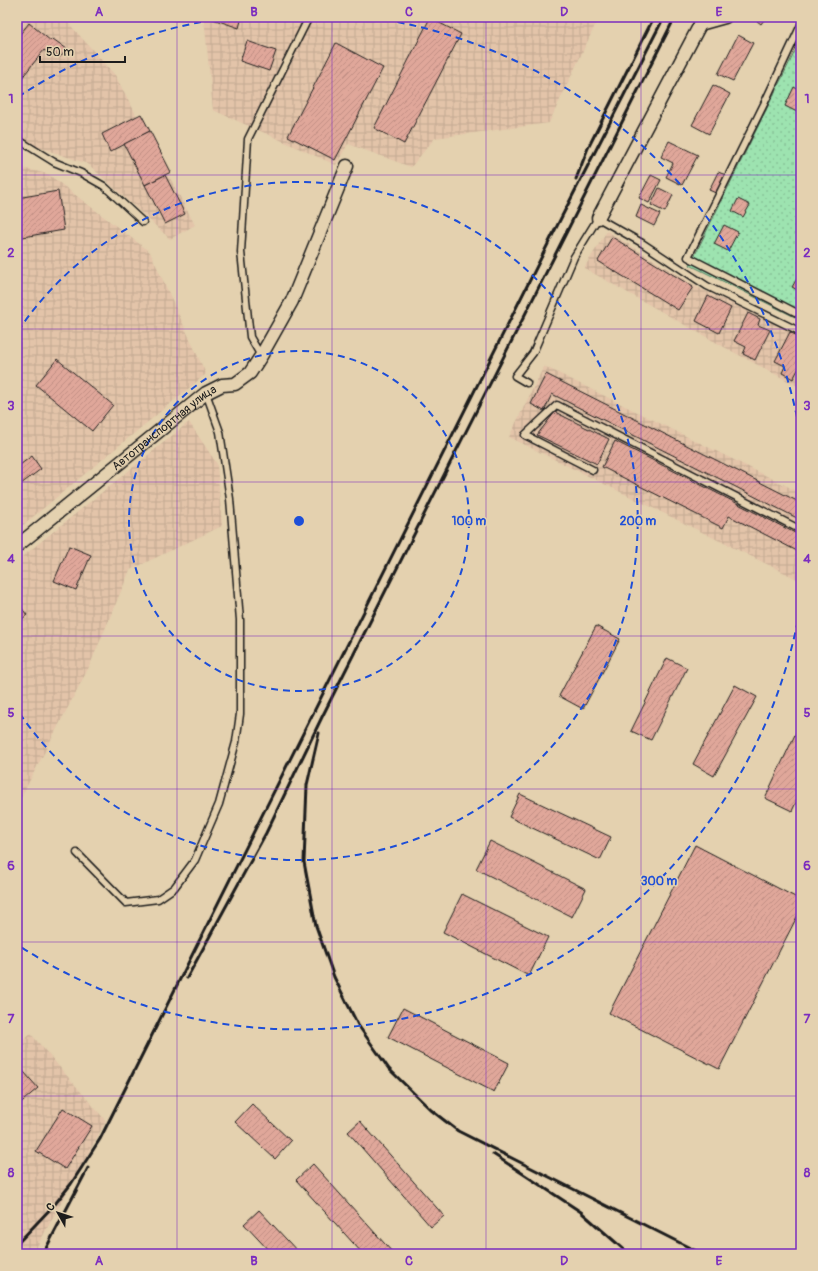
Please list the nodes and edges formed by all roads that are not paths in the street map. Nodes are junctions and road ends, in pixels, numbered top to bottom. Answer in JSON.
{"nodes":[{"id":1,"x":309,"y":17,"type":"edge"},
{"id":2,"x":725,"y":17,"type":"edge"},
{"id":3,"x":702,"y":20,"type":"edge"},
{"id":4,"x":801,"y":25,"type":"edge"},
{"id":5,"x":17,"y":139,"type":"edge"},
{"id":6,"x":347,"y":166,"type":"dead end"},
{"id":7,"x":598,"y":218,"type":"junction"},
{"id":8,"x":143,"y":222,"type":"dead end"},
{"id":9,"x":801,"y":315,"type":"edge"},
{"id":10,"x":801,"y":332,"type":"edge"},
{"id":11,"x":261,"y":356,"type":"junction"},
{"id":12,"x":527,"y":382,"type":"dead end"},
{"id":13,"x":206,"y":393,"type":"junction"},
{"id":14,"x":593,"y":470,"type":"dead end"},
{"id":15,"x":801,"y":530,"type":"edge"},
{"id":16,"x":17,"y":546,"type":"edge"},
{"id":17,"x":76,"y":853,"type":"dead end"}],
"edges":[{"from":1,"to":11,"type":"lane"},
{"from":2,"to":3,"type":"street"},
{"from":3,"to":7,"type":"street"},
{"from":4,"to":9,"type":"lane"},
{"from":5,"to":8,"type":"lane"},
{"from":6,"to":11,"type":"street","name":"Автотранспортная улица"},
{"from":7,"to":10,"type":"lane"},
{"from":7,"to":12,"type":"lane"},
{"from":11,"to":13,"type":"street","name":"Автотранспортная улица"},
{"from":13,"to":16,"type":"street","name":"Автотранспортная улица"},
{"from":13,"to":17,"type":"lane"},
{"from":14,"to":15,"type":"lane"}]}
